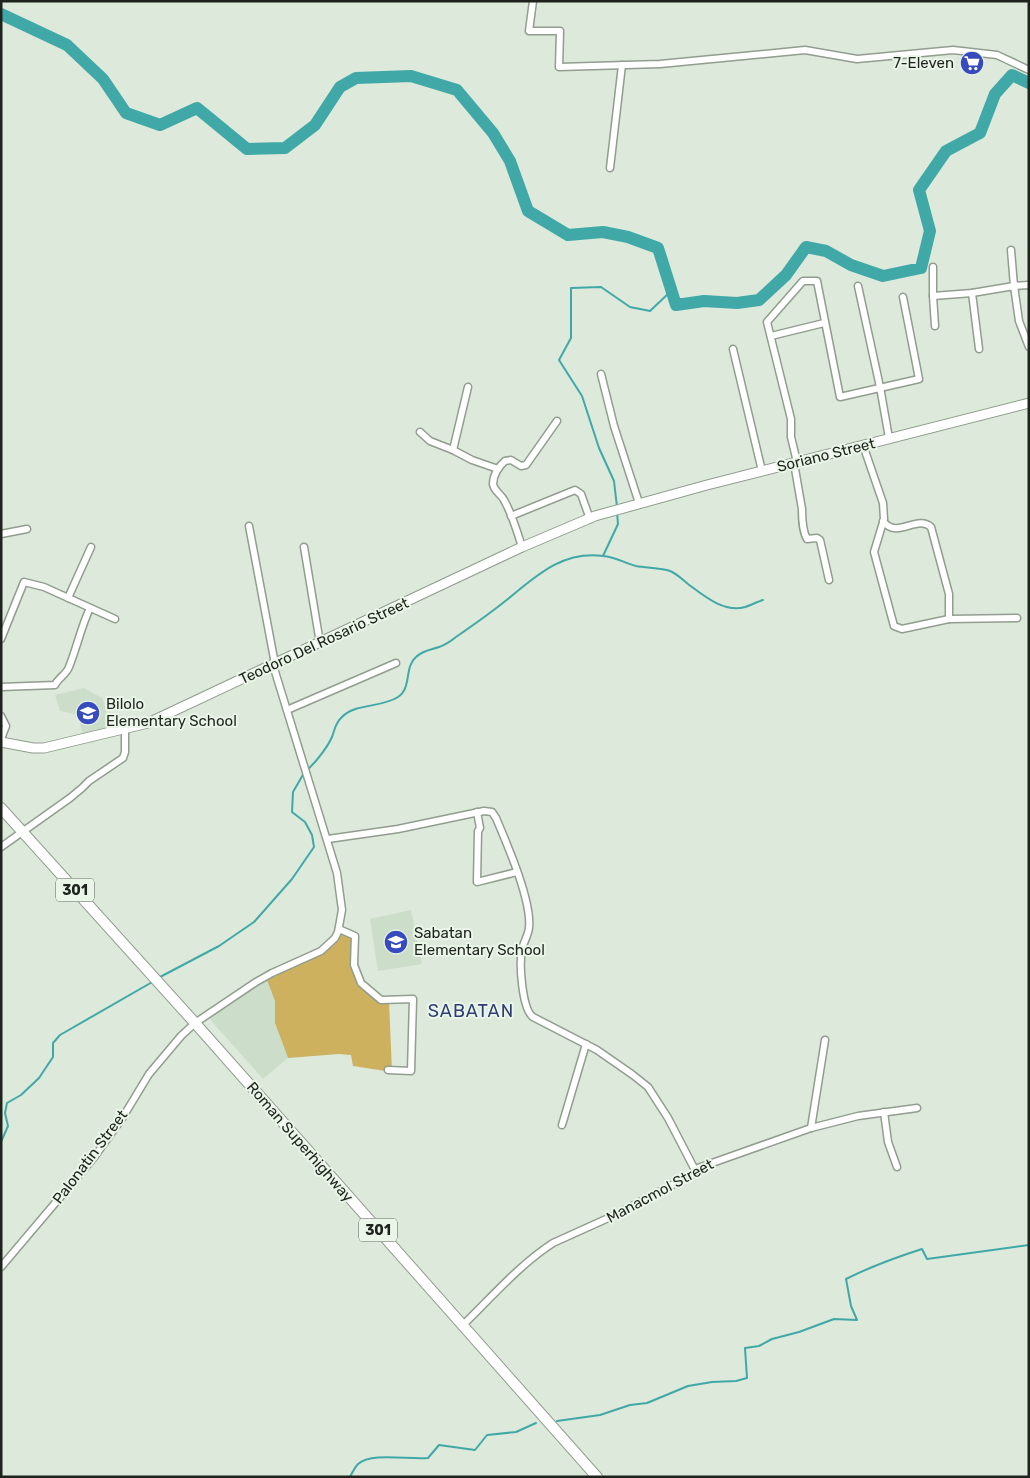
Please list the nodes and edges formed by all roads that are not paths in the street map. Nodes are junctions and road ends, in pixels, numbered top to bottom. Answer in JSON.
{"nodes":[{"id":1,"x":533,"y":1,"type":"edge"},
{"id":2,"x":622,"y":65,"type":"junction"},
{"id":3,"x":1029,"y":70,"type":"edge"},
{"id":4,"x":610,"y":168,"type":"dead end"},
{"id":5,"x":1011,"y":250,"type":"dead end"},
{"id":6,"x":933,"y":267,"type":"dead end"},
{"id":7,"x":1029,"y":285,"type":"edge"},
{"id":8,"x":858,"y":286,"type":"dead end"},
{"id":9,"x":1014,"y":286,"type":"junction"},
{"id":10,"x":972,"y":292,"type":"junction"},
{"id":11,"x":932,"y":296,"type":"junction"},
{"id":12,"x":903,"y":297,"type":"dead end"},
{"id":13,"x":824,"y":323,"type":"junction"},
{"id":14,"x":935,"y":326,"type":"dead end"},
{"id":15,"x":771,"y":336,"type":"junction"},
{"id":16,"x":1029,"y":347,"type":"edge"},
{"id":17,"x":733,"y":349,"type":"dead end"},
{"id":18,"x":979,"y":349,"type":"dead end"},
{"id":19,"x":601,"y":374,"type":"dead end"},
{"id":20,"x":468,"y":387,"type":"dead end"},
{"id":21,"x":880,"y":387,"type":"junction"},
{"id":22,"x":1029,"y":403,"type":"edge"},
{"id":23,"x":558,"y":421,"type":"dead end"},
{"id":24,"x":420,"y":432,"type":"dead end"},
{"id":25,"x":889,"y":438,"type":"junction"},
{"id":26,"x":863,"y":445,"type":"junction"},
{"id":27,"x":453,"y":450,"type":"junction"},
{"id":28,"x":796,"y":462,"type":"junction"},
{"id":29,"x":498,"y":469,"type":"junction"},
{"id":30,"x":762,"y":471,"type":"junction"},
{"id":31,"x":639,"y":503,"type":"junction"},
{"id":32,"x":611,"y":511,"type":"joint"},
{"id":33,"x":512,"y":516,"type":"junction"},
{"id":34,"x":590,"y":519,"type":"junction"},
{"id":35,"x":883,"y":521,"type":"junction"},
{"id":36,"x":249,"y":526,"type":"dead end"},
{"id":37,"x":27,"y":529,"type":"dead end"},
{"id":38,"x":1,"y":534,"type":"edge"},
{"id":39,"x":91,"y":547,"type":"dead end"},
{"id":40,"x":304,"y":547,"type":"dead end"},
{"id":41,"x":522,"y":547,"type":"junction"},
{"id":42,"x":829,"y":580,"type":"dead end"},
{"id":43,"x":68,"y":598,"type":"junction"},
{"id":44,"x":90,"y":608,"type":"junction"},
{"id":45,"x":1017,"y":618,"type":"dead end"},
{"id":46,"x":115,"y":619,"type":"dead end"},
{"id":47,"x":949,"y":619,"type":"junction"},
{"id":48,"x":2,"y":636,"type":"edge"},
{"id":49,"x":320,"y":643,"type":"junction"},
{"id":50,"x":396,"y":663,"type":"dead end"},
{"id":51,"x":274,"y":665,"type":"junction"},
{"id":52,"x":1,"y":687,"type":"edge"},
{"id":53,"x":287,"y":710,"type":"junction"},
{"id":54,"x":1,"y":716,"type":"edge"},
{"id":55,"x":125,"y":730,"type":"junction"},
{"id":56,"x":1,"y":740,"type":"edge"},
{"id":57,"x":1,"y":808,"type":"edge"},
{"id":58,"x":477,"y":812,"type":"junction"},
{"id":59,"x":24,"y":832,"type":"junction"},
{"id":60,"x":328,"y":839,"type":"junction"},
{"id":61,"x":1,"y":847,"type":"edge"},
{"id":62,"x":517,"y":872,"type":"junction"},
{"id":63,"x":339,"y":929,"type":"junction"},
{"id":64,"x":194,"y":1023,"type":"junction"},
{"id":65,"x":825,"y":1040,"type":"dead end"},
{"id":66,"x":586,"y":1044,"type":"junction"},
{"id":67,"x":388,"y":1070,"type":"dead end"},
{"id":68,"x":917,"y":1108,"type":"dead end"},
{"id":69,"x":884,"y":1112,"type":"junction"},
{"id":70,"x":562,"y":1125,"type":"dead end"},
{"id":71,"x":811,"y":1128,"type":"junction"},
{"id":72,"x":897,"y":1167,"type":"dead end"},
{"id":73,"x":695,"y":1170,"type":"junction"},
{"id":74,"x":1,"y":1267,"type":"edge"},
{"id":75,"x":462,"y":1326,"type":"junction"},
{"id":76,"x":597,"y":1477,"type":"edge"}],
"edges":[{"from":1,"to":2,"type":"street"},
{"from":2,"to":3,"type":"street"},
{"from":2,"to":4,"type":"street"},
{"from":5,"to":9,"type":"street"},
{"from":6,"to":11,"type":"street"},
{"from":7,"to":9,"type":"street"},
{"from":8,"to":21,"type":"street"},
{"from":9,"to":10,"type":"street"},
{"from":9,"to":16,"type":"street"},
{"from":10,"to":11,"type":"street"},
{"from":10,"to":18,"type":"street"},
{"from":11,"to":14,"type":"street"},
{"from":12,"to":21,"type":"street"},
{"from":13,"to":15,"type":"street"},
{"from":13,"to":15,"type":"street"},
{"from":13,"to":21,"type":"street"},
{"from":15,"to":28,"type":"street"},
{"from":17,"to":30,"type":"street"},
{"from":19,"to":31,"type":"street"},
{"from":20,"to":27,"type":"street"},
{"from":21,"to":25,"type":"street"},
{"from":22,"to":25,"type":"main road","name":"Soriano Street"},
{"from":23,"to":29,"type":"street"},
{"from":24,"to":27,"type":"street"},
{"from":25,"to":26,"type":"main road","name":"Soriano Street"},
{"from":26,"to":28,"type":"main road","name":"Soriano Street"},
{"from":26,"to":35,"type":"street"},
{"from":27,"to":29,"type":"street"},
{"from":28,"to":30,"type":"main road","name":"Soriano Street"},
{"from":28,"to":42,"type":"street"},
{"from":29,"to":33,"type":"street"},
{"from":30,"to":31,"type":"main road","name":"Soriano Street"},
{"from":31,"to":32,"type":"main road","name":"Soriano Street"},
{"from":32,"to":34,"type":"main road","name":"Teodoro Del Rosario Street"},
{"from":33,"to":34,"type":"street"},
{"from":33,"to":41,"type":"street"},
{"from":34,"to":41,"type":"main road","name":"Teodoro Del Rosario Street"},
{"from":35,"to":47,"type":"street"},
{"from":35,"to":47,"type":"street"},
{"from":36,"to":51,"type":"street"},
{"from":37,"to":38,"type":"street"},
{"from":39,"to":43,"type":"street"},
{"from":40,"to":49,"type":"street"},
{"from":41,"to":49,"type":"main road","name":"Teodoro Del Rosario Street"},
{"from":43,"to":44,"type":"street"},
{"from":43,"to":48,"type":"street"},
{"from":44,"to":46,"type":"street"},
{"from":44,"to":52,"type":"street"},
{"from":45,"to":47,"type":"street"},
{"from":49,"to":51,"type":"main road","name":"Teodoro Del Rosario Street"},
{"from":50,"to":53,"type":"street"},
{"from":51,"to":53,"type":"street"},
{"from":51,"to":55,"type":"main road","name":"Teodoro Del Rosario Street"},
{"from":53,"to":60,"type":"street"},
{"from":54,"to":56,"type":"street"},
{"from":55,"to":56,"type":"main road","name":"Teodoro Del Rosario Street"},
{"from":55,"to":59,"type":"street"},
{"from":57,"to":59,"type":"main road","name":"Roman Superhighway","number":"301"},
{"from":58,"to":60,"type":"street"},
{"from":58,"to":62,"type":"street"},
{"from":58,"to":62,"type":"street"},
{"from":59,"to":61,"type":"street"},
{"from":59,"to":64,"type":"main road","name":"Roman Superhighway","number":"301"},
{"from":60,"to":63,"type":"street"},
{"from":62,"to":66,"type":"street"},
{"from":63,"to":64,"type":"street","name":"Palonatin Street"},
{"from":63,"to":67,"type":"street"},
{"from":64,"to":74,"type":"street","name":"Palonatin Street"},
{"from":64,"to":75,"type":"main road","name":"Roman Superhighway","number":"301"},
{"from":65,"to":71,"type":"street"},
{"from":66,"to":70,"type":"street"},
{"from":66,"to":73,"type":"street"},
{"from":68,"to":69,"type":"street","name":"Manacmol Street"},
{"from":69,"to":71,"type":"street","name":"Manacmol Street"},
{"from":69,"to":72,"type":"street"},
{"from":71,"to":73,"type":"street","name":"Manacmol Street"},
{"from":73,"to":75,"type":"street","name":"Manacmol Street"},
{"from":75,"to":76,"type":"main road","name":"Roman Superhighway","number":"301"}]}
